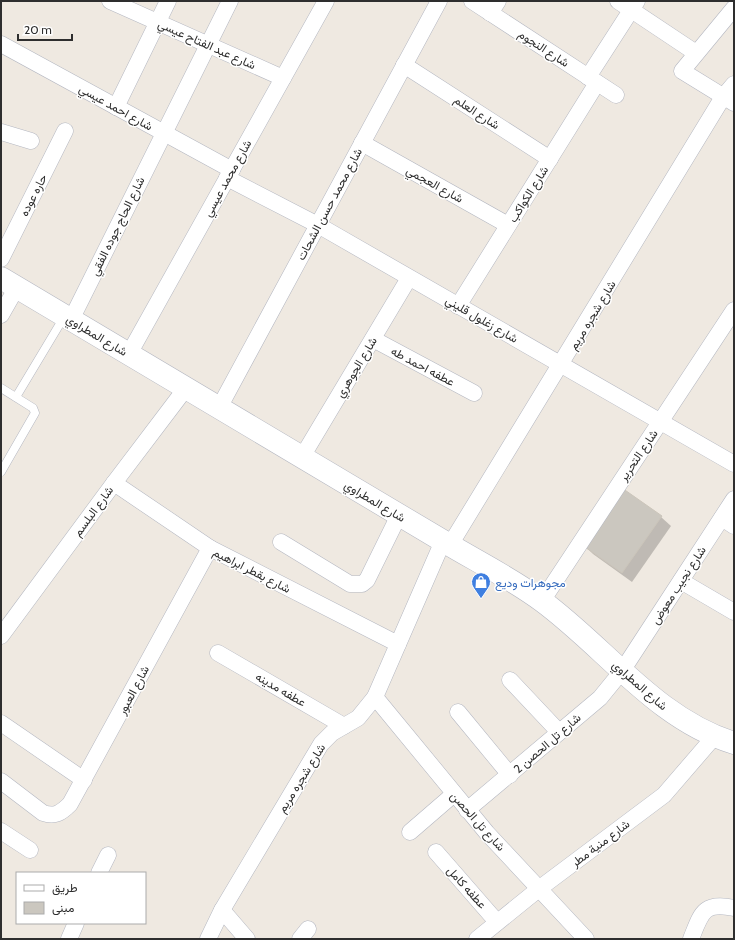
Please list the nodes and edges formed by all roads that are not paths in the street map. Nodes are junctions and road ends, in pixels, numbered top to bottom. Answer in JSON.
{"nodes":[{"id":1,"x":110,"y":1,"type":"edge"},
{"id":2,"x":168,"y":1,"type":"edge"},
{"id":3,"x":230,"y":1,"type":"edge"},
{"id":4,"x":326,"y":1,"type":"edge"},
{"id":5,"x":439,"y":1,"type":"edge"},
{"id":6,"x":472,"y":1,"type":"edge"},
{"id":7,"x":618,"y":1,"type":"edge"},
{"id":8,"x":634,"y":5,"type":"edge"},
{"id":9,"x":494,"y":7,"type":"edge"},
{"id":10,"x":734,"y":8,"type":"edge"},
{"id":11,"x":157,"y":22,"type":"junction"},
{"id":12,"x":1,"y":44,"type":"edge"},
{"id":13,"x":208,"y":45,"type":"junction"},
{"id":14,"x":696,"y":53,"type":"junction"},
{"id":15,"x":404,"y":65,"type":"junction"},
{"id":16,"x":283,"y":78,"type":"junction"},
{"id":17,"x":593,"y":80,"type":"junction"},
{"id":18,"x":734,"y":84,"type":"edge"},
{"id":19,"x":616,"y":95,"type":"dead end"},
{"id":20,"x":729,"y":100,"type":"edge"},
{"id":21,"x":116,"y":107,"type":"junction"},
{"id":22,"x":65,"y":131,"type":"dead end"},
{"id":23,"x":1,"y":132,"type":"edge"},
{"id":24,"x":164,"y":133,"type":"junction"},
{"id":25,"x":31,"y":141,"type":"dead end"},
{"id":26,"x":362,"y":143,"type":"junction"},
{"id":27,"x":550,"y":159,"type":"junction"},
{"id":28,"x":230,"y":174,"type":"junction"},
{"id":29,"x":318,"y":225,"type":"junction"},
{"id":30,"x":508,"y":225,"type":"junction"},
{"id":31,"x":1,"y":259,"type":"edge"},
{"id":32,"x":409,"y":278,"type":"junction"},
{"id":33,"x":9,"y":283,"type":"edge"},
{"id":34,"x":458,"y":306,"type":"junction"},
{"id":35,"x":734,"y":310,"type":"edge"},
{"id":36,"x":1,"y":315,"type":"edge"},
{"id":37,"x":68,"y":318,"type":"junction"},
{"id":38,"x":373,"y":339,"type":"junction"},
{"id":39,"x":129,"y":354,"type":"junction"},
{"id":40,"x":561,"y":365,"type":"junction"},
{"id":41,"x":1,"y":388,"type":"edge"},
{"id":42,"x":186,"y":388,"type":"junction"},
{"id":43,"x":474,"y":393,"type":"dead end"},
{"id":44,"x":16,"y":397,"type":"junction"},
{"id":45,"x":219,"y":408,"type":"junction"},
{"id":46,"x":660,"y":422,"type":"junction"},
{"id":47,"x":302,"y":457,"type":"junction"},
{"id":48,"x":734,"y":464,"type":"edge"},
{"id":49,"x":1,"y":472,"type":"edge"},
{"id":50,"x":114,"y":483,"type":"junction"},
{"id":51,"x":734,"y":500,"type":"edge"},
{"id":52,"x":399,"y":515,"type":"junction"},
{"id":53,"x":728,"y":522,"type":"edge"},
{"id":54,"x":281,"y":542,"type":"dead end"},
{"id":55,"x":446,"y":544,"type":"junction"},
{"id":56,"x":210,"y":548,"type":"junction"},
{"id":57,"x":681,"y":581,"type":"junction"},
{"id":58,"x":542,"y":601,"type":"junction"},
{"id":59,"x":734,"y":612,"type":"edge"},
{"id":60,"x":1,"y":636,"type":"edge"},
{"id":61,"x":398,"y":644,"type":"junction"},
{"id":62,"x":218,"y":653,"type":"dead end"},
{"id":63,"x":622,"y":671,"type":"junction"},
{"id":64,"x":510,"y":680,"type":"dead end"},
{"id":65,"x":375,"y":698,"type":"junction"},
{"id":66,"x":458,"y":712,"type":"dead end"},
{"id":67,"x":1,"y":723,"type":"edge"},
{"id":68,"x":344,"y":726,"type":"junction"},
{"id":69,"x":559,"y":732,"type":"junction"},
{"id":70,"x":724,"y":740,"type":"edge"},
{"id":71,"x":510,"y":775,"type":"junction"},
{"id":72,"x":84,"y":780,"type":"junction"},
{"id":73,"x":1,"y":782,"type":"edge"},
{"id":74,"x":454,"y":794,"type":"junction"},
{"id":75,"x":467,"y":810,"type":"junction"},
{"id":76,"x":1,"y":831,"type":"edge"},
{"id":77,"x":410,"y":832,"type":"dead end"},
{"id":78,"x":30,"y":850,"type":"dead end"},
{"id":79,"x":436,"y":852,"type":"dead end"},
{"id":80,"x":108,"y":855,"type":"dead end"},
{"id":81,"x":100,"y":872,"type":"edge"},
{"id":82,"x":540,"y":888,"type":"junction"},
{"id":83,"x":734,"y":908,"type":"edge"},
{"id":84,"x":222,"y":910,"type":"junction"},
{"id":85,"x":497,"y":922,"type":"junction"},
{"id":86,"x":76,"y":924,"type":"edge"},
{"id":87,"x":69,"y":939,"type":"edge"},
{"id":88,"x":208,"y":939,"type":"edge"},
{"id":89,"x":247,"y":939,"type":"edge"},
{"id":90,"x":477,"y":939,"type":"edge"},
{"id":91,"x":586,"y":939,"type":"edge"},
{"id":92,"x":691,"y":939,"type":"edge"}],
"edges":[{"from":1,"to":11,"type":"street","name":"شارع عبد الفتاح عيسي"},
{"from":2,"to":11,"type":"street"},
{"from":3,"to":13,"type":"street","name":"شارع الحاج جوده الفقي"},
{"from":4,"to":16,"type":"street","name":"شارع محمد عيسي"},
{"from":5,"to":15,"type":"street","name":"شارع محمد حسن الشحات"},
{"from":6,"to":9,"type":"street","name":"شارع النجوم"},
{"from":7,"to":8,"type":"street"},
{"from":8,"to":14,"type":"street"},
{"from":8,"to":17,"type":"street","name":"شارع الكواكب"},
{"from":9,"to":17,"type":"street","name":"شارع النجوم"},
{"from":10,"to":14,"type":"street"},
{"from":11,"to":13,"type":"street","name":"شارع عبد الفتاح عيسي"},
{"from":11,"to":21,"type":"street"},
{"from":12,"to":21,"type":"street","name":"شارع احمد عيسي"},
{"from":13,"to":16,"type":"street","name":"شارع عبد الفتاح عيسي"},
{"from":13,"to":24,"type":"street","name":"شارع الحاج جوده الفقي"},
{"from":14,"to":20,"type":"street"},
{"from":15,"to":26,"type":"street","name":"شارع محمد حسن الشحات"},
{"from":15,"to":27,"type":"street","name":"شارع العلم"},
{"from":16,"to":28,"type":"street","name":"شارع محمد عيسي"},
{"from":17,"to":19,"type":"street","name":"شارع النجوم"},
{"from":17,"to":27,"type":"street","name":"شارع الكواكب"},
{"from":18,"to":20,"type":"street","name":"شارع شجره مريم"},
{"from":20,"to":40,"type":"street","name":"شارع شجره مريم"},
{"from":21,"to":24,"type":"street","name":"شارع احمد عيسي"},
{"from":22,"to":31,"type":"street","name":"حاره عوده"},
{"from":23,"to":25,"type":"street"},
{"from":24,"to":28,"type":"street","name":"شارع احمد عيسي"},
{"from":24,"to":37,"type":"street","name":"شارع الحاج جوده الفقي"},
{"from":26,"to":29,"type":"street","name":"شارع محمد حسن الشحات"},
{"from":26,"to":30,"type":"street","name":"شارع العجمي"},
{"from":27,"to":30,"type":"street","name":"شارع الكواكب"},
{"from":28,"to":29,"type":"street","name":"شارع زغلول قليني"},
{"from":28,"to":39,"type":"street","name":"شارع محمد عيسي"},
{"from":29,"to":32,"type":"street","name":"شارع زغلول قليني"},
{"from":29,"to":45,"type":"street","name":"شارع محمد حسن الشحات"},
{"from":30,"to":34,"type":"street","name":"شارع الكواكب"},
{"from":32,"to":34,"type":"street","name":"شارع زغلول قليني"},
{"from":32,"to":38,"type":"street","name":"شارع الجوهري"},
{"from":33,"to":36,"type":"street"},
{"from":33,"to":37,"type":"street","name":"شارع المطراوي"},
{"from":34,"to":40,"type":"street","name":"شارع زغلول قليني"},
{"from":35,"to":46,"type":"street","name":"شارع التحرير"},
{"from":37,"to":39,"type":"street","name":"شارع المطراوي"},
{"from":37,"to":44,"type":"lane"},
{"from":38,"to":43,"type":"street","name":"عطفه احمد طه"},
{"from":38,"to":47,"type":"street","name":"شارع الجوهري"},
{"from":39,"to":42,"type":"street","name":"شارع المطراوي"},
{"from":40,"to":46,"type":"street","name":"شارع زغلول قليني"},
{"from":40,"to":55,"type":"street","name":"شارع شجره مريم"},
{"from":41,"to":44,"type":"lane"},
{"from":42,"to":45,"type":"street","name":"شارع المطراوي"},
{"from":42,"to":50,"type":"street","name":"شارع البلسم"},
{"from":44,"to":49,"type":"lane"},
{"from":45,"to":47,"type":"street","name":"شارع المطراوي"},
{"from":46,"to":48,"type":"street","name":"شارع زغلول قليني"},
{"from":46,"to":58,"type":"street","name":"شارع التحرير"},
{"from":47,"to":52,"type":"street","name":"شارع المطراوي"},
{"from":50,"to":56,"type":"street","name":"شارع بقطر ابراهيم"},
{"from":50,"to":60,"type":"street","name":"شارع البلسم"},
{"from":51,"to":53,"type":"street","name":"شارع نجيب معوض"},
{"from":52,"to":54,"type":"street"},
{"from":52,"to":55,"type":"street","name":"شارع المطراوي"},
{"from":53,"to":57,"type":"street","name":"شارع نجيب معوض"},
{"from":55,"to":58,"type":"street","name":"شارع المطراوي"},
{"from":55,"to":61,"type":"street","name":"شارع شجره مريم"},
{"from":56,"to":61,"type":"street","name":"شارع بقطر ابراهيم"},
{"from":56,"to":72,"type":"street","name":"شارع العبور"},
{"from":57,"to":59,"type":"street"},
{"from":57,"to":63,"type":"street","name":"شارع نجيب معوض"},
{"from":58,"to":63,"type":"street","name":"شارع المطراوي"},
{"from":61,"to":65,"type":"street","name":"شارع شجره مريم"},
{"from":62,"to":68,"type":"street","name":"عطفه مدينه"},
{"from":63,"to":69,"type":"street","name":"شارع تل الحصن 2"},
{"from":63,"to":70,"type":"street","name":"شارع المطراوي"},
{"from":64,"to":69,"type":"street"},
{"from":65,"to":68,"type":"street","name":"شارع شجره مريم"},
{"from":65,"to":74,"type":"street","name":"شارع تل الحصن"},
{"from":66,"to":71,"type":"street"},
{"from":67,"to":72,"type":"street"},
{"from":68,"to":84,"type":"street","name":"شارع شجره مريم"},
{"from":69,"to":71,"type":"street","name":"شارع تل الحصن 2"},
{"from":70,"to":82,"type":"street","name":"شارع منية مطر"},
{"from":71,"to":75,"type":"street","name":"شارع تل الحصن 2"},
{"from":72,"to":73,"type":"street","name":"شارع العبور"},
{"from":74,"to":75,"type":"street","name":"شارع تل الحصن"},
{"from":74,"to":77,"type":"street"},
{"from":75,"to":82,"type":"street","name":"شارع تل الحصن"},
{"from":76,"to":78,"type":"street"},
{"from":79,"to":85,"type":"street","name":"عطفه كامل"},
{"from":80,"to":81,"type":"street"},
{"from":82,"to":85,"type":"street","name":"شارع منية مطر"},
{"from":82,"to":91,"type":"street","name":"شارع تل الحصن"},
{"from":83,"to":92,"type":"street"},
{"from":84,"to":88,"type":"street","name":"شارع شجره مريم"},
{"from":84,"to":89,"type":"street"},
{"from":85,"to":90,"type":"street","name":"شارع منية مطر"},
{"from":86,"to":87,"type":"street"}]}
